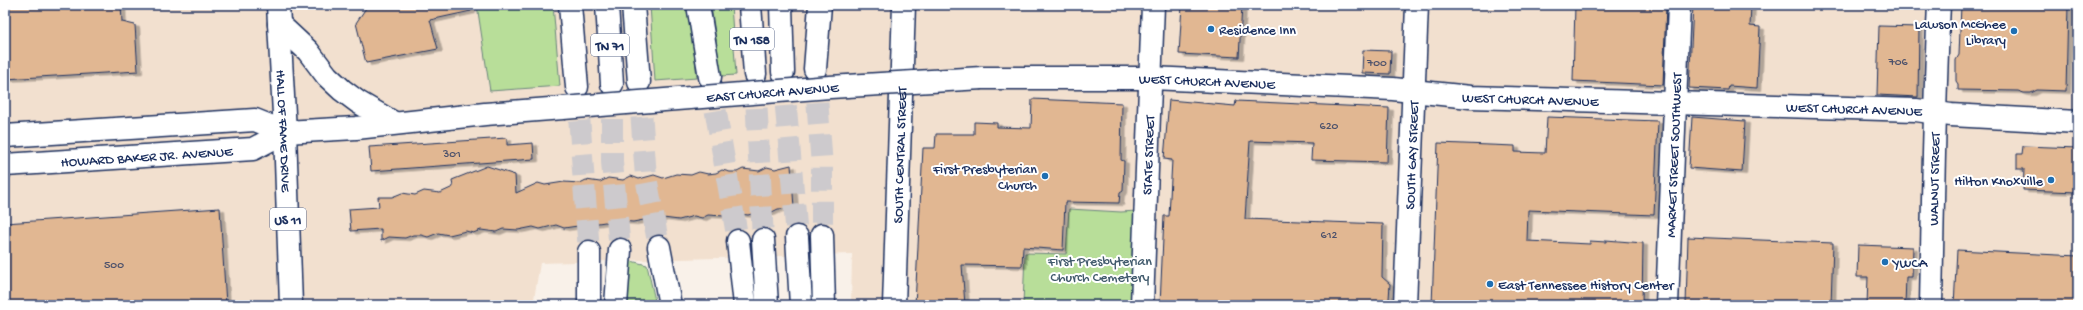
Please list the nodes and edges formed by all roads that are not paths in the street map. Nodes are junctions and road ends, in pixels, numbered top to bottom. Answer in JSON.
{"nodes":[{"id":1,"x":570,"y":5,"type":"edge"},
{"id":2,"x":607,"y":5,"type":"edge"},
{"id":3,"x":633,"y":5,"type":"edge"},
{"id":4,"x":698,"y":5,"type":"edge"},
{"id":5,"x":750,"y":5,"type":"edge"},
{"id":6,"x":781,"y":5,"type":"edge"},
{"id":7,"x":820,"y":5,"type":"edge"},
{"id":8,"x":904,"y":5,"type":"edge"},
{"id":9,"x":1153,"y":5,"type":"edge"},
{"id":10,"x":1417,"y":5,"type":"edge"},
{"id":11,"x":1678,"y":5,"type":"edge"},
{"id":12,"x":1939,"y":5,"type":"edge"},
{"id":13,"x":279,"y":14,"type":"edge"},
{"id":14,"x":816,"y":69,"type":"tunnel mouth"},
{"id":15,"x":783,"y":72,"type":"tunnel mouth"},
{"id":16,"x":755,"y":74,"type":"tunnel mouth"},
{"id":17,"x":710,"y":77,"type":"tunnel mouth"},
{"id":18,"x":982,"y":78,"type":"joint"},
{"id":19,"x":1151,"y":78,"type":"junction"},
{"id":20,"x":639,"y":82,"type":"tunnel mouth"},
{"id":21,"x":612,"y":84,"type":"tunnel mouth"},
{"id":22,"x":577,"y":87,"type":"tunnel mouth"},
{"id":23,"x":1412,"y":92,"type":"junction"},
{"id":24,"x":1675,"y":102,"type":"junction"},
{"id":25,"x":563,"y":108,"type":"joint"},
{"id":26,"x":1934,"y":113,"type":"junction"},
{"id":27,"x":2078,"y":122,"type":"edge"},
{"id":28,"x":394,"y":123,"type":"junction"},
{"id":29,"x":285,"y":132,"type":"junction"},
{"id":30,"x":5,"y":136,"type":"edge"},
{"id":31,"x":5,"y":164,"type":"edge"},
{"id":32,"x":822,"y":235,"type":"tunnel mouth"},
{"id":33,"x":797,"y":237,"type":"tunnel mouth"},
{"id":34,"x":763,"y":240,"type":"tunnel mouth"},
{"id":35,"x":738,"y":241,"type":"tunnel mouth"},
{"id":36,"x":659,"y":247,"type":"tunnel mouth"},
{"id":37,"x":620,"y":250,"type":"tunnel mouth"},
{"id":38,"x":589,"y":252,"type":"tunnel mouth"},
{"id":39,"x":291,"y":305,"type":"edge"},
{"id":40,"x":590,"y":305,"type":"edge"},
{"id":41,"x":616,"y":305,"type":"edge"},
{"id":42,"x":670,"y":305,"type":"edge"},
{"id":43,"x":745,"y":305,"type":"edge"},
{"id":44,"x":767,"y":305,"type":"edge"},
{"id":45,"x":802,"y":305,"type":"edge"},
{"id":46,"x":824,"y":305,"type":"edge"},
{"id":47,"x":894,"y":305,"type":"edge"},
{"id":48,"x":1142,"y":305,"type":"edge"},
{"id":49,"x":1405,"y":305,"type":"edge"},
{"id":50,"x":1667,"y":305,"type":"edge"},
{"id":51,"x":1931,"y":305,"type":"edge"}],
"edges":[{"from":1,"to":22,"type":"main road"},
{"from":2,"to":21,"type":"main road","number":"TN 71"},
{"from":3,"to":20,"type":"main road","number":"TN 71"},
{"from":4,"to":17,"type":"main road"},
{"from":5,"to":16,"type":"main road","number":"TN 158"},
{"from":6,"to":15,"type":"main road","number":"TN 158"},
{"from":7,"to":14,"type":"main road"},
{"from":8,"to":47,"type":"main road","name":"SOUTH CENTRAL STREET"},
{"from":9,"to":19,"type":"main road","name":"STATE STREET"},
{"from":10,"to":23,"type":"main road","name":"SOUTH GAY STREET"},
{"from":11,"to":24,"type":"main road","name":"MARKET STREET SOUTHWEST"},
{"from":12,"to":26,"type":"main road","name":"WALNUT STREET"},
{"from":13,"to":28,"type":"main road"},
{"from":13,"to":29,"type":"main road","name":"HALL OF FAME DRIVE","number":"US 11"},
{"from":18,"to":19,"type":"main road","name":"WEST CHURCH AVENUE"},
{"from":18,"to":25,"type":"main road","name":"EAST CHURCH AVENUE","bridge":true},
{"from":19,"to":23,"type":"main road","name":"WEST CHURCH AVENUE"},
{"from":19,"to":48,"type":"main road","name":"STATE STREET"},
{"from":23,"to":24,"type":"main road","name":"WEST CHURCH AVENUE"},
{"from":23,"to":49,"type":"main road","name":"SOUTH GAY STREET"},
{"from":24,"to":26,"type":"main road","name":"WEST CHURCH AVENUE"},
{"from":24,"to":50,"type":"main road","name":"MARKET STREET SOUTHWEST"},
{"from":25,"to":28,"type":"main road","name":"HOWARD BAKER JR. AVENUE"},
{"from":26,"to":27,"type":"main road","name":"WEST CHURCH AVENUE"},
{"from":26,"to":51,"type":"main road","name":"WALNUT STREET"},
{"from":28,"to":29,"type":"main road","name":"HOWARD BAKER JR. AVENUE"},
{"from":29,"to":30,"type":"main road","name":"HOWARD BAKER JR. AVENUE"},
{"from":29,"to":31,"type":"main road","name":"HOWARD BAKER JR. AVENUE"},
{"from":29,"to":39,"type":"main road","name":"HALL OF FAME DRIVE","number":"US 11"},
{"from":32,"to":46,"type":"main road"},
{"from":33,"to":45,"type":"main road"},
{"from":34,"to":44,"type":"main road"},
{"from":35,"to":43,"type":"main road"},
{"from":36,"to":42,"type":"main road"},
{"from":37,"to":41,"type":"main road"},
{"from":38,"to":40,"type":"main road"}]}
